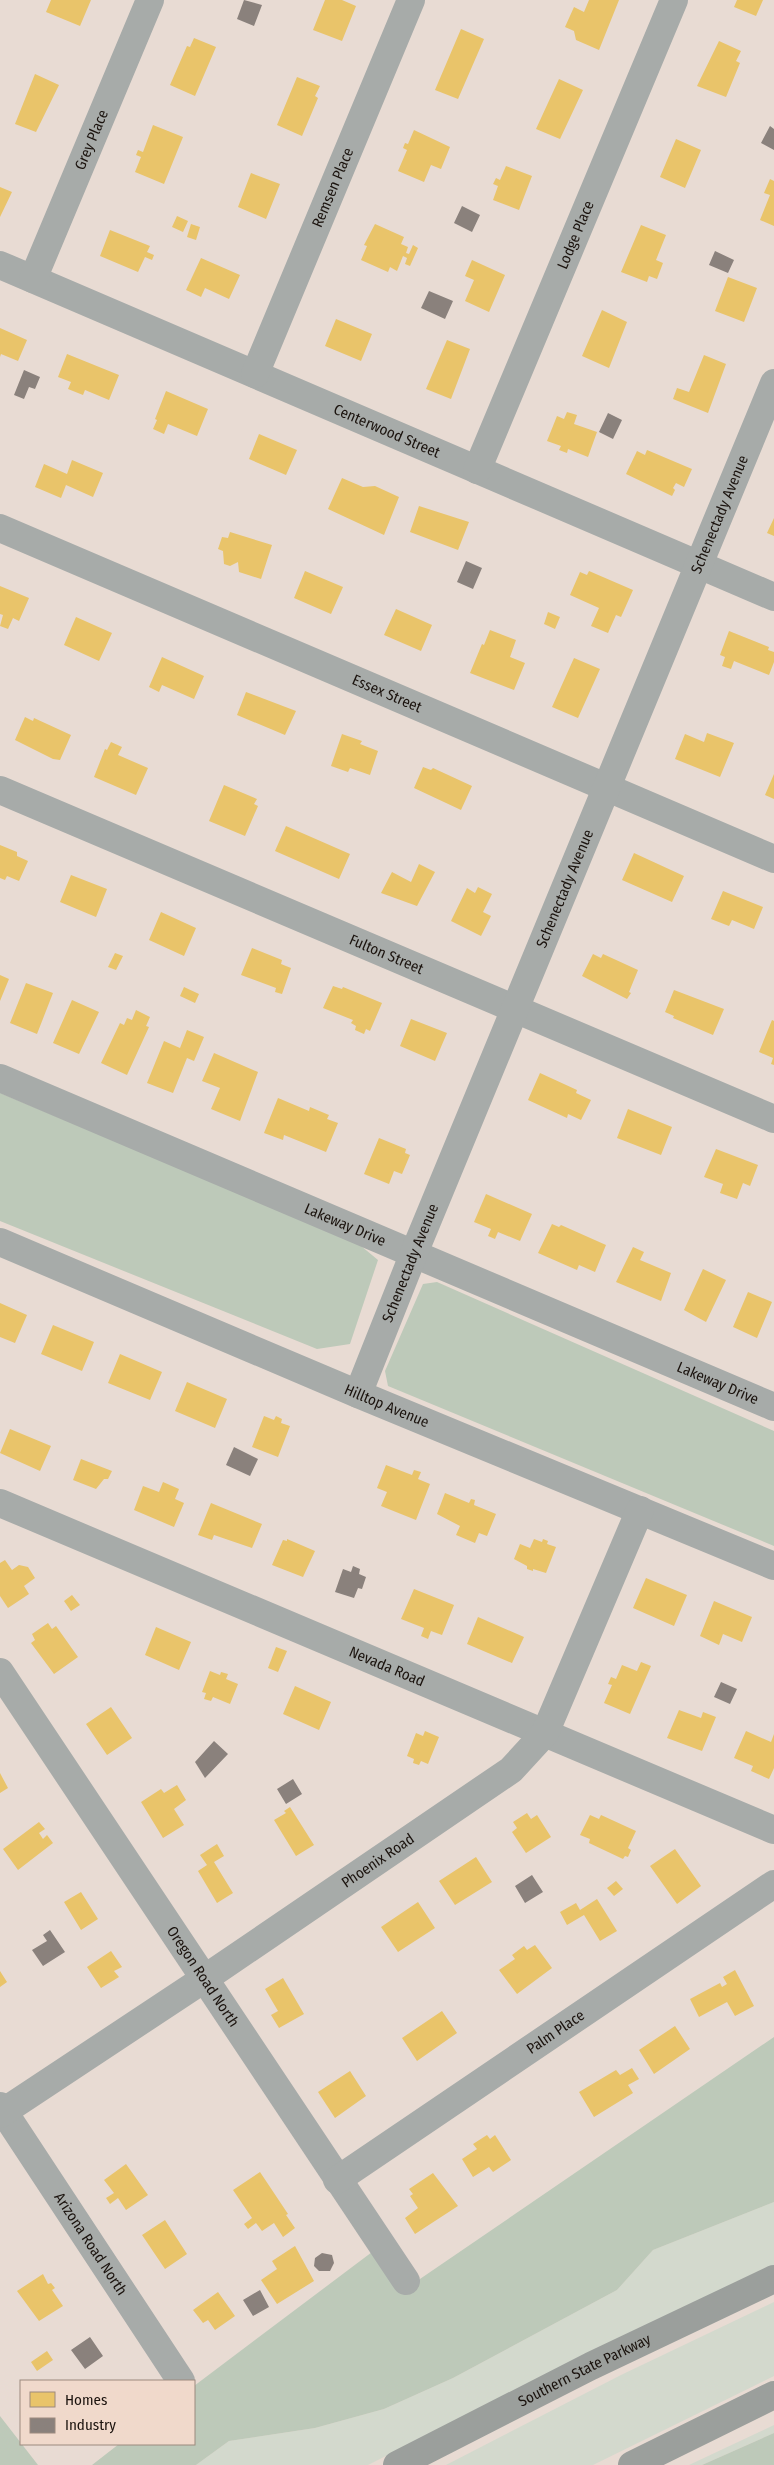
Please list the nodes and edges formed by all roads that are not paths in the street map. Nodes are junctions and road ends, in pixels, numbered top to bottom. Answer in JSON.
{"nodes":[{"id":1,"x":150,"y":0,"type":"edge"},
{"id":2,"x":411,"y":0,"type":"edge"},
{"id":3,"x":674,"y":0,"type":"edge"},
{"id":4,"x":0,"y":266,"type":"edge"},
{"id":5,"x":33,"y":279,"type":"junction"},
{"id":6,"x":255,"y":374,"type":"junction"},
{"id":7,"x":774,"y":383,"type":"edge"},
{"id":8,"x":477,"y":470,"type":"junction"},
{"id":9,"x":0,"y":528,"type":"edge"},
{"id":10,"x":697,"y":565,"type":"junction"},
{"id":11,"x":774,"y":597,"type":"edge"},
{"id":12,"x":608,"y":788,"type":"junction"},
{"id":13,"x":0,"y":790,"type":"edge"},
{"id":14,"x":774,"y":858,"type":"edge"},
{"id":15,"x":516,"y":1009,"type":"junction"},
{"id":16,"x":0,"y":1078,"type":"edge"},
{"id":17,"x":774,"y":1119,"type":"edge"},
{"id":18,"x":0,"y":1242,"type":"edge"},
{"id":19,"x":414,"y":1253,"type":"junction"},
{"id":20,"x":358,"y":1394,"type":"junction"},
{"id":21,"x":774,"y":1407,"type":"edge"},
{"id":22,"x":0,"y":1503,"type":"edge"},
{"id":23,"x":640,"y":1510,"type":"junction"},
{"id":24,"x":774,"y":1566,"type":"edge"},
{"id":25,"x":0,"y":1672,"type":"edge"},
{"id":26,"x":545,"y":1733,"type":"junction"},
{"id":27,"x":774,"y":1830,"type":"edge"},
{"id":28,"x":774,"y":1884,"type":"edge"},
{"id":29,"x":204,"y":1979,"type":"junction"},
{"id":30,"x":1,"y":2111,"type":"edge"},
{"id":31,"x":337,"y":2180,"type":"junction"},
{"id":32,"x":774,"y":2279,"type":"edge"},
{"id":33,"x":406,"y":2281,"type":"dead end"},
{"id":34,"x":180,"y":2380,"type":"edge"},
{"id":35,"x":774,"y":2395,"type":"edge"},
{"id":36,"x":397,"y":2465,"type":"edge"},
{"id":37,"x":632,"y":2465,"type":"edge"}],
"edges":[{"from":1,"to":5,"type":"street","name":"Grey Place"},
{"from":2,"to":6,"type":"street","name":"Remsen Place"},
{"from":3,"to":8,"type":"street","name":"Lodge Place"},
{"from":4,"to":5,"type":"street","name":"Centerwood Street"},
{"from":5,"to":6,"type":"street","name":"Centerwood Street"},
{"from":6,"to":8,"type":"street","name":"Centerwood Street"},
{"from":7,"to":10,"type":"street","name":"Schenectady Avenue"},
{"from":8,"to":10,"type":"street","name":"Centerwood Street"},
{"from":9,"to":12,"type":"street","name":"Essex Street"},
{"from":10,"to":11,"type":"street","name":"Centerwood Street"},
{"from":10,"to":12,"type":"street","name":"Schenectady Avenue"},
{"from":12,"to":14,"type":"street","name":"Essex Street"},
{"from":12,"to":15,"type":"street","name":"Schenectady Avenue"},
{"from":13,"to":15,"type":"street","name":"Fulton Street"},
{"from":15,"to":17,"type":"street","name":"Fulton Street"},
{"from":15,"to":19,"type":"street","name":"Schenectady Avenue"},
{"from":16,"to":19,"type":"street","name":"Lakeway Drive"},
{"from":18,"to":20,"type":"street","name":"Hilltop Avenue"},
{"from":19,"to":20,"type":"street","name":"Schenectady Avenue"},
{"from":19,"to":21,"type":"street","name":"Lakeway Drive"},
{"from":20,"to":23,"type":"street","name":"Hilltop Avenue"},
{"from":22,"to":26,"type":"street","name":"Nevada Road"},
{"from":23,"to":24,"type":"street","name":"Hilltop Avenue"},
{"from":23,"to":26,"type":"street","name":"Phoenix Road"},
{"from":25,"to":29,"type":"street","name":"Oregon Road North"},
{"from":26,"to":27,"type":"street","name":"Nevada Road"},
{"from":26,"to":29,"type":"street","name":"Phoenix Road"},
{"from":28,"to":31,"type":"street","name":"Palm Place"},
{"from":29,"to":30,"type":"street","name":"Phoenix Road"},
{"from":29,"to":31,"type":"street","name":"Oregon Road North"},
{"from":30,"to":34,"type":"street","name":"Arizona Road North"},
{"from":31,"to":33,"type":"street","name":"Oregon Road North"},
{"from":32,"to":36,"type":"highway","name":"Southern State Parkway"},
{"from":35,"to":37,"type":"highway"}]}
